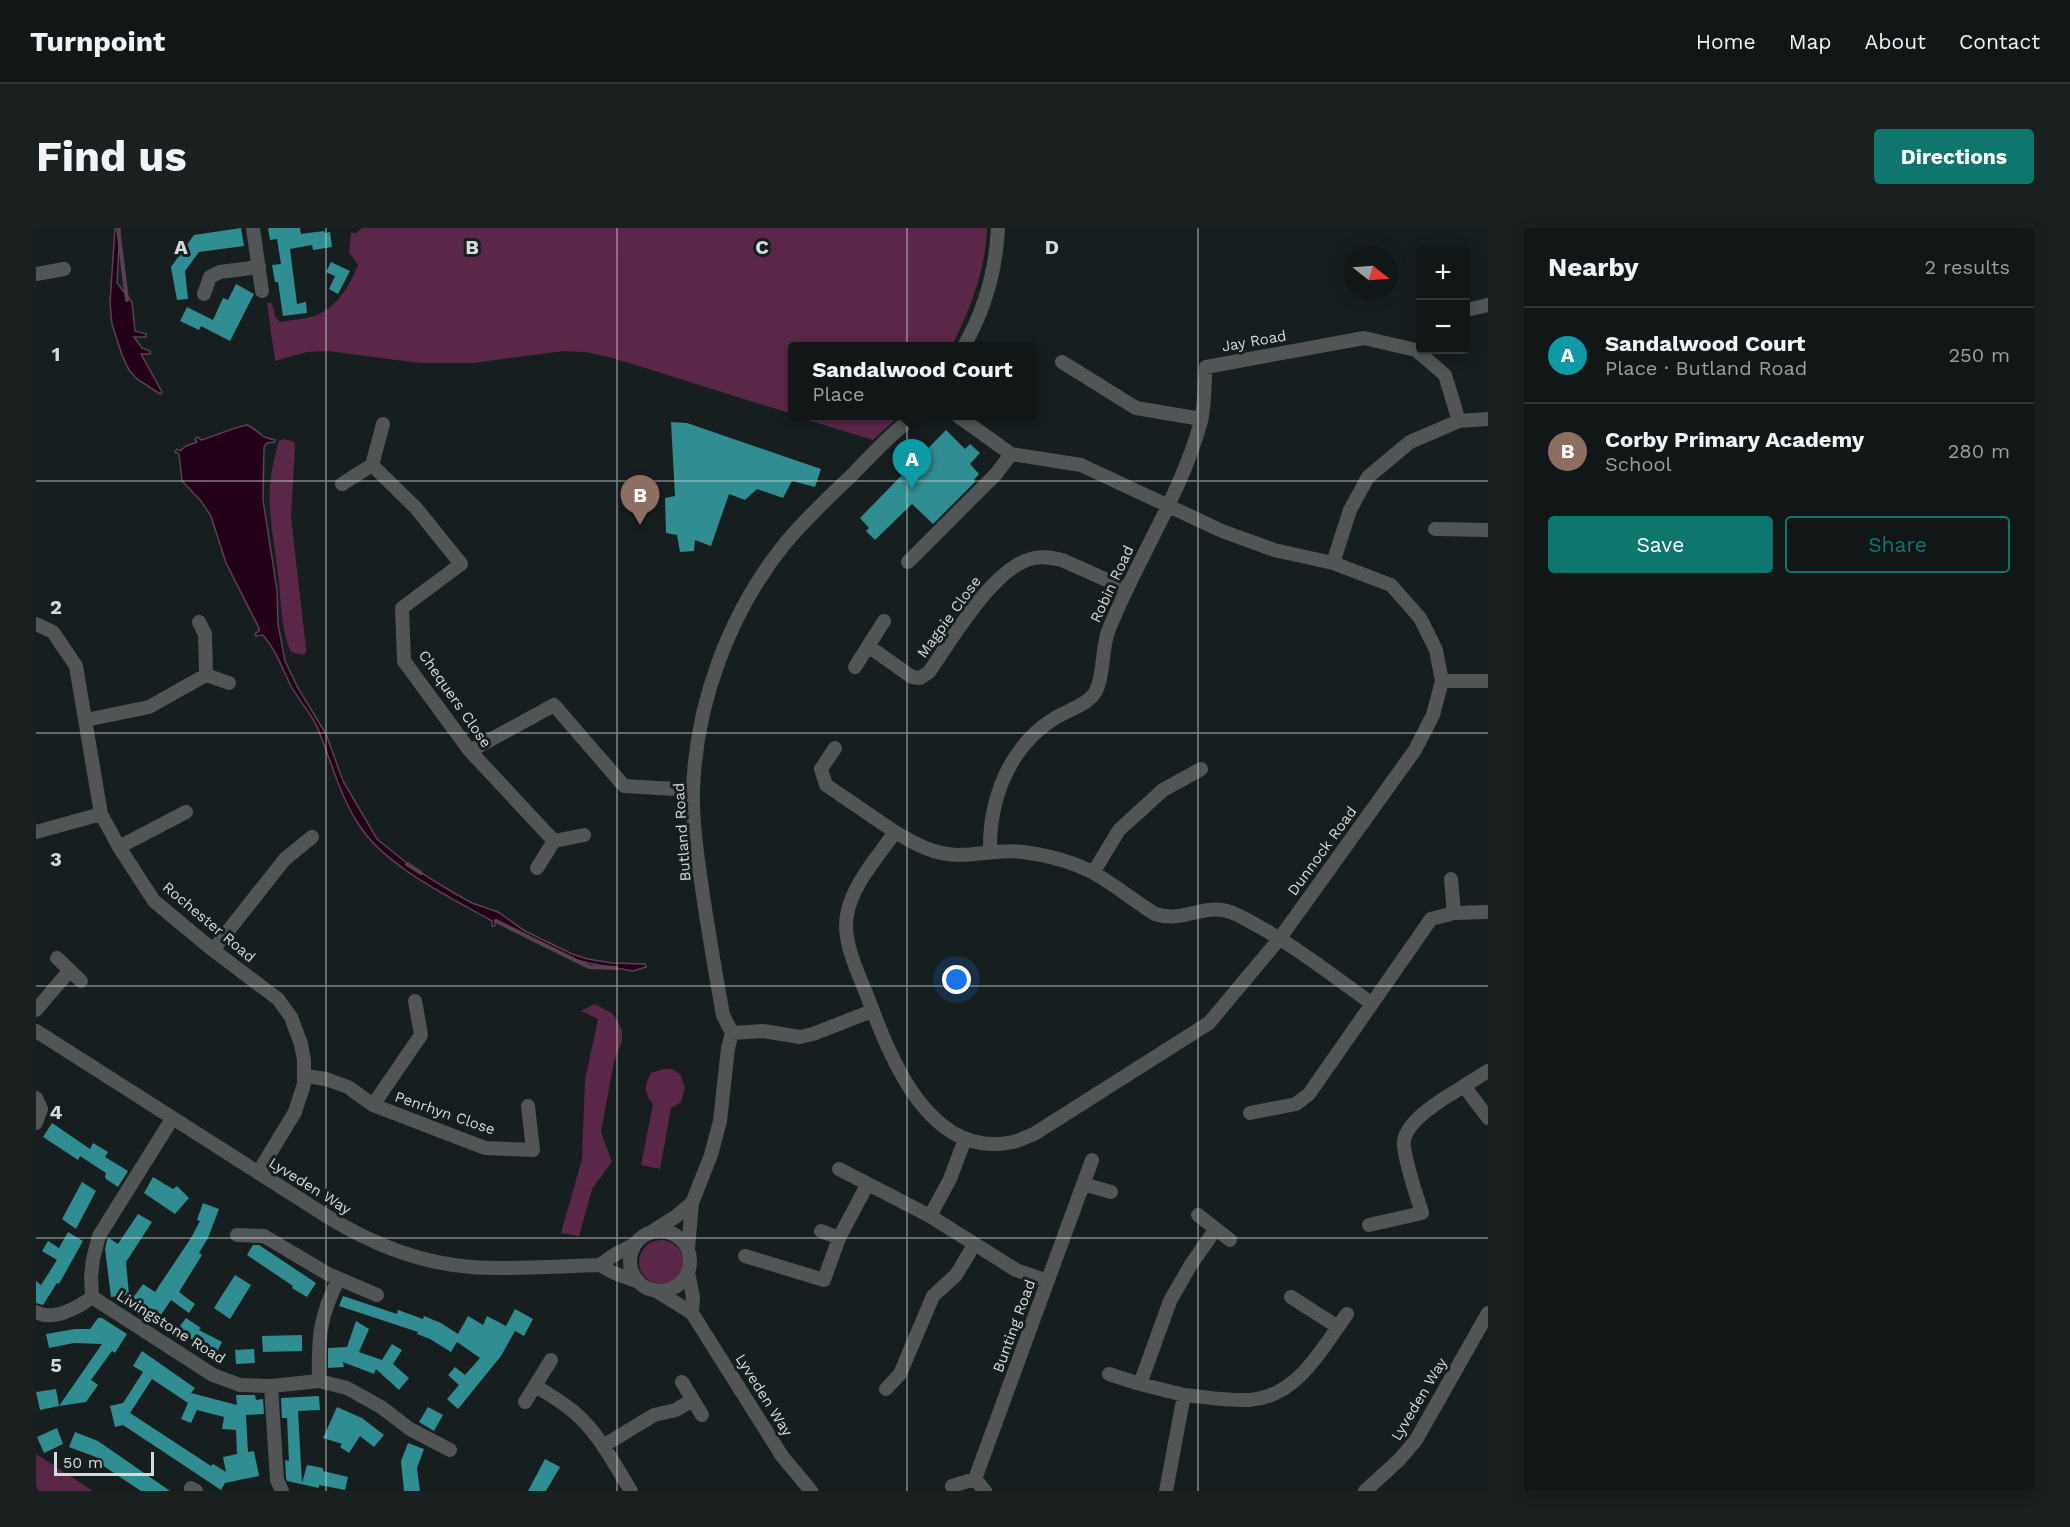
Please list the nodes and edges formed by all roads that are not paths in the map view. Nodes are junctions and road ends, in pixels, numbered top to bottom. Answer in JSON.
{"nodes":[{"id":1,"x":253,"y":228,"type":"edge"},
{"id":2,"x":998,"y":228,"type":"edge"},
{"id":3,"x":259,"y":267,"type":"junction"},
{"id":4,"x":64,"y":269,"type":"dead end"},
{"id":5,"x":36,"y":274,"type":"edge"},
{"id":6,"x":262,"y":291,"type":"dead end"},
{"id":7,"x":204,"y":294,"type":"dead end"},
{"id":8,"x":1488,"y":305,"type":"edge"},
{"id":9,"x":1470,"y":309,"type":"edge"},
{"id":10,"x":966,"y":342,"type":"edge"},
{"id":11,"x":1416,"y":347,"type":"edge"},
{"id":12,"x":1424,"y":354,"type":"edge"},
{"id":13,"x":1062,"y":362,"type":"dead end"},
{"id":14,"x":1201,"y":419,"type":"junction"},
{"id":15,"x":1488,"y":419,"type":"edge"},
{"id":16,"x":911,"y":420,"type":"edge"},
{"id":17,"x":964,"y":420,"type":"edge"},
{"id":18,"x":1459,"y":421,"type":"junction"},
{"id":19,"x":383,"y":424,"type":"dead end"},
{"id":20,"x":1011,"y":454,"type":"junction"},
{"id":21,"x":372,"y":465,"type":"junction"},
{"id":22,"x":342,"y":484,"type":"dead end"},
{"id":23,"x":1168,"y":506,"type":"junction"},
{"id":24,"x":1435,"y":529,"type":"dead end"},
{"id":25,"x":1488,"y":530,"type":"edge"},
{"id":26,"x":908,"y":562,"type":"dead end"},
{"id":27,"x":1334,"y":563,"type":"junction"},
{"id":28,"x":1127,"y":589,"type":"junction"},
{"id":29,"x":884,"y":621,"type":"dead end"},
{"id":30,"x":199,"y":622,"type":"dead end"},
{"id":31,"x":36,"y":624,"type":"edge"},
{"id":32,"x":868,"y":646,"type":"junction"},
{"id":33,"x":855,"y":667,"type":"dead end"},
{"id":34,"x":206,"y":675,"type":"junction"},
{"id":35,"x":1442,"y":681,"type":"junction"},
{"id":36,"x":1488,"y":681,"type":"edge"},
{"id":37,"x":229,"y":683,"type":"dead end"},
{"id":38,"x":86,"y":720,"type":"junction"},
{"id":39,"x":835,"y":748,"type":"dead end"},
{"id":40,"x":470,"y":751,"type":"junction"},
{"id":41,"x":1201,"y":769,"type":"dead end"},
{"id":42,"x":693,"y":790,"type":"junction"},
{"id":43,"x":186,"y":812,"type":"dead end"},
{"id":44,"x":101,"y":814,"type":"junction"},
{"id":45,"x":36,"y":832,"type":"edge"},
{"id":46,"x":895,"y":832,"type":"junction"},
{"id":47,"x":584,"y":835,"type":"dead end"},
{"id":48,"x":312,"y":837,"type":"dead end"},
{"id":49,"x":554,"y":841,"type":"junction"},
{"id":50,"x":119,"y":847,"type":"junction"},
{"id":51,"x":990,"y":851,"type":"junction"},
{"id":52,"x":537,"y":868,"type":"dead end"},
{"id":53,"x":1093,"y":873,"type":"junction"},
{"id":54,"x":1450,"y":879,"type":"dead end"},
{"id":55,"x":1488,"y":912,"type":"edge"},
{"id":56,"x":1454,"y":913,"type":"junction"},
{"id":57,"x":1280,"y":938,"type":"junction"},
{"id":58,"x":213,"y":950,"type":"junction"},
{"id":59,"x":57,"y":958,"type":"dead end"},
{"id":60,"x":70,"y":970,"type":"junction"},
{"id":61,"x":81,"y":981,"type":"dead end"},
{"id":62,"x":415,"y":1001,"type":"dead end"},
{"id":63,"x":1371,"y":1003,"type":"junction"},
{"id":64,"x":36,"y":1010,"type":"edge"},
{"id":65,"x":872,"y":1011,"type":"junction"},
{"id":66,"x":36,"y":1031,"type":"edge"},
{"id":67,"x":732,"y":1033,"type":"junction"},
{"id":68,"x":1488,"y":1071,"type":"edge"},
{"id":69,"x":305,"y":1076,"type":"junction"},
{"id":70,"x":1464,"y":1086,"type":"junction"},
{"id":71,"x":36,"y":1098,"type":"edge"},
{"id":72,"x":373,"y":1106,"type":"junction"},
{"id":73,"x":528,"y":1106,"type":"dead end"},
{"id":74,"x":1250,"y":1113,"type":"dead end"},
{"id":75,"x":1488,"y":1118,"type":"edge"},
{"id":76,"x":172,"y":1119,"type":"junction"},
{"id":77,"x":36,"y":1123,"type":"edge"},
{"id":78,"x":965,"y":1139,"type":"junction"},
{"id":79,"x":1092,"y":1160,"type":"dead end"},
{"id":80,"x":839,"y":1169,"type":"dead end"},
{"id":81,"x":258,"y":1173,"type":"junction"},
{"id":82,"x":1083,"y":1184,"type":"junction"},
{"id":83,"x":867,"y":1185,"type":"junction"},
{"id":84,"x":1111,"y":1192,"type":"dead end"},
{"id":85,"x":692,"y":1203,"type":"junction"},
{"id":86,"x":1198,"y":1215,"type":"dead end"},
{"id":87,"x":930,"y":1216,"type":"junction"},
{"id":88,"x":1369,"y":1226,"type":"dead end"},
{"id":89,"x":1215,"y":1230,"type":"junction"},
{"id":90,"x":653,"y":1231,"type":"junction"},
{"id":91,"x":821,"y":1231,"type":"dead end"},
{"id":92,"x":237,"y":1235,"type":"dead end"},
{"id":93,"x":839,"y":1238,"type":"junction"},
{"id":94,"x":1230,"y":1240,"type":"dead end"},
{"id":95,"x":635,"y":1244,"type":"junction"},
{"id":96,"x":974,"y":1245,"type":"junction"},
{"id":97,"x":688,"y":1249,"type":"junction"},
{"id":98,"x":746,"y":1256,"type":"dead end"},
{"id":99,"x":600,"y":1265,"type":"junction"},
{"id":100,"x":688,"y":1272,"type":"junction"},
{"id":101,"x":338,"y":1280,"type":"junction"},
{"id":102,"x":1048,"y":1281,"type":"junction"},
{"id":103,"x":639,"y":1282,"type":"junction"},
{"id":104,"x":655,"y":1290,"type":"junction"},
{"id":105,"x":377,"y":1295,"type":"dead end"},
{"id":106,"x":92,"y":1297,"type":"junction"},
{"id":107,"x":1291,"y":1297,"type":"dead end"},
{"id":108,"x":36,"y":1312,"type":"edge"},
{"id":109,"x":692,"y":1313,"type":"junction"},
{"id":110,"x":1488,"y":1313,"type":"edge"},
{"id":111,"x":1347,"y":1314,"type":"dead end"},
{"id":112,"x":1338,"y":1327,"type":"junction"},
{"id":113,"x":551,"y":1360,"type":"dead end"},
{"id":114,"x":1109,"y":1374,"type":"dead end"},
{"id":115,"x":319,"y":1381,"type":"junction"},
{"id":116,"x":681,"y":1382,"type":"dead end"},
{"id":117,"x":1140,"y":1384,"type":"junction"},
{"id":118,"x":271,"y":1386,"type":"junction"},
{"id":119,"x":536,"y":1386,"type":"junction"},
{"id":120,"x":886,"y":1389,"type":"dead end"},
{"id":121,"x":1184,"y":1395,"type":"junction"},
{"id":122,"x":692,"y":1400,"type":"junction"},
{"id":123,"x":525,"y":1402,"type":"dead end"},
{"id":124,"x":702,"y":1415,"type":"dead end"},
{"id":125,"x":603,"y":1446,"type":"junction"},
{"id":126,"x":450,"y":1450,"type":"dead end"},
{"id":127,"x":975,"y":1479,"type":"junction"},
{"id":128,"x":952,"y":1486,"type":"dead end"},
{"id":129,"x":280,"y":1491,"type":"edge"},
{"id":130,"x":631,"y":1491,"type":"edge"},
{"id":131,"x":811,"y":1491,"type":"edge"},
{"id":132,"x":985,"y":1491,"type":"edge"},
{"id":133,"x":1166,"y":1491,"type":"edge"},
{"id":134,"x":1365,"y":1491,"type":"edge"}],
"edges":[{"from":1,"to":3,"type":"street"},
{"from":2,"to":10,"type":"street"},
{"from":3,"to":6,"type":"street"},
{"from":3,"to":7,"type":"street"},
{"from":4,"to":5,"type":"street"},
{"from":8,"to":9,"type":"street"},
{"from":11,"to":14,"type":"street","name":"Jay Road"},
{"from":12,"to":18,"type":"street"},
{"from":13,"to":14,"type":"street"},
{"from":14,"to":23,"type":"street","name":"Jay Road"},
{"from":15,"to":18,"type":"street"},
{"from":16,"to":42,"type":"street","name":"Butland Road"},
{"from":17,"to":20,"type":"street","name":"Dunnock Road"},
{"from":18,"to":27,"type":"street"},
{"from":19,"to":21,"type":"street"},
{"from":20,"to":23,"type":"street","name":"Dunnock Road"},
{"from":20,"to":26,"type":"street"},
{"from":21,"to":22,"type":"street"},
{"from":21,"to":40,"type":"street","name":"Chequers Close"},
{"from":23,"to":27,"type":"street","name":"Dunnock Road"},
{"from":23,"to":28,"type":"street","name":"Robin Road"},
{"from":24,"to":25,"type":"street"},
{"from":27,"to":35,"type":"street","name":"Dunnock Road"},
{"from":28,"to":32,"type":"street","name":"Magpie Close"},
{"from":28,"to":51,"type":"street","name":"Robin Road"},
{"from":29,"to":32,"type":"street"},
{"from":30,"to":34,"type":"street"},
{"from":31,"to":38,"type":"street","name":"Rochester Road"},
{"from":32,"to":33,"type":"street"},
{"from":34,"to":37,"type":"street"},
{"from":34,"to":38,"type":"street"},
{"from":35,"to":36,"type":"street"},
{"from":35,"to":57,"type":"street","name":"Dunnock Road"},
{"from":38,"to":44,"type":"street","name":"Rochester Road"},
{"from":39,"to":46,"type":"street"},
{"from":40,"to":42,"type":"street"},
{"from":40,"to":49,"type":"street","name":"Chequers Close"},
{"from":41,"to":53,"type":"street"},
{"from":42,"to":67,"type":"street","name":"Butland Road"},
{"from":43,"to":50,"type":"street"},
{"from":44,"to":45,"type":"street"},
{"from":44,"to":50,"type":"street","name":"Rochester Road"},
{"from":46,"to":51,"type":"street"},
{"from":46,"to":65,"type":"street","name":"Dunnock Road"},
{"from":47,"to":49,"type":"street"},
{"from":48,"to":58,"type":"street"},
{"from":49,"to":52,"type":"street"},
{"from":50,"to":58,"type":"street","name":"Rochester Road"},
{"from":51,"to":53,"type":"street"},
{"from":53,"to":57,"type":"street"},
{"from":54,"to":56,"type":"street"},
{"from":55,"to":56,"type":"street"},
{"from":56,"to":63,"type":"street"},
{"from":57,"to":63,"type":"street"},
{"from":57,"to":78,"type":"street","name":"Dunnock Road"},
{"from":58,"to":69,"type":"street","name":"Rochester Road"},
{"from":59,"to":60,"type":"street"},
{"from":60,"to":61,"type":"street"},
{"from":60,"to":64,"type":"street"},
{"from":62,"to":72,"type":"street","name":"Penrhyn Close"},
{"from":63,"to":74,"type":"street"},
{"from":65,"to":67,"type":"street"},
{"from":65,"to":78,"type":"street","name":"Dunnock Road"},
{"from":66,"to":76,"type":"street","name":"Lyveden Way"},
{"from":67,"to":85,"type":"street"},
{"from":68,"to":70,"type":"street"},
{"from":69,"to":72,"type":"street","name":"Penrhyn Close"},
{"from":69,"to":81,"type":"street","name":"Rochester Road"},
{"from":70,"to":75,"type":"street"},
{"from":70,"to":88,"type":"street"},
{"from":71,"to":77,"type":"street"},
{"from":72,"to":73,"type":"street","name":"Penrhyn Close"},
{"from":76,"to":81,"type":"street","name":"Lyveden Way"},
{"from":76,"to":106,"type":"street","name":"Livingstone Road"},
{"from":78,"to":87,"type":"street"},
{"from":79,"to":82,"type":"street","name":"Bunting Road"},
{"from":80,"to":83,"type":"street"},
{"from":81,"to":99,"type":"street","name":"Lyveden Way"},
{"from":82,"to":84,"type":"street"},
{"from":82,"to":102,"type":"street","name":"Bunting Road"},
{"from":83,"to":87,"type":"street"},
{"from":83,"to":93,"type":"street"},
{"from":85,"to":90,"type":"street"},
{"from":85,"to":97,"type":"street"},
{"from":86,"to":89,"type":"street"},
{"from":87,"to":96,"type":"street"},
{"from":89,"to":94,"type":"street"},
{"from":89,"to":117,"type":"street"},
{"from":90,"to":95,"type":"street"},
{"from":90,"to":97,"type":"street"},
{"from":91,"to":93,"type":"street"},
{"from":92,"to":101,"type":"street"},
{"from":93,"to":98,"type":"street"},
{"from":95,"to":99,"type":"street"},
{"from":95,"to":103,"type":"street"},
{"from":96,"to":102,"type":"street"},
{"from":96,"to":120,"type":"street"},
{"from":97,"to":100,"type":"street"},
{"from":99,"to":103,"type":"street","name":"Lyveden Way"},
{"from":100,"to":104,"type":"street"},
{"from":100,"to":109,"type":"street","name":"Lyveden Way"},
{"from":101,"to":105,"type":"street"},
{"from":101,"to":115,"type":"street"},
{"from":102,"to":127,"type":"street","name":"Bunting Road"},
{"from":103,"to":104,"type":"street"},
{"from":104,"to":109,"type":"street","name":"Lyveden Way"},
{"from":106,"to":108,"type":"street"},
{"from":106,"to":118,"type":"street","name":"Livingstone Road"},
{"from":107,"to":112,"type":"street"},
{"from":109,"to":131,"type":"street","name":"Lyveden Way"},
{"from":110,"to":134,"type":"street","name":"Lyveden Way"},
{"from":111,"to":112,"type":"street"},
{"from":112,"to":121,"type":"street"},
{"from":113,"to":119,"type":"street"},
{"from":114,"to":117,"type":"street"},
{"from":115,"to":118,"type":"street","name":"Livingstone Road"},
{"from":115,"to":126,"type":"street","name":"Livingstone Road"},
{"from":116,"to":122,"type":"street"},
{"from":117,"to":121,"type":"street"},
{"from":118,"to":129,"type":"street"},
{"from":119,"to":123,"type":"street"},
{"from":119,"to":125,"type":"street"},
{"from":121,"to":133,"type":"street"},
{"from":122,"to":124,"type":"street"},
{"from":122,"to":125,"type":"street"},
{"from":125,"to":130,"type":"street"},
{"from":127,"to":128,"type":"street"},
{"from":127,"to":132,"type":"street"}]}
